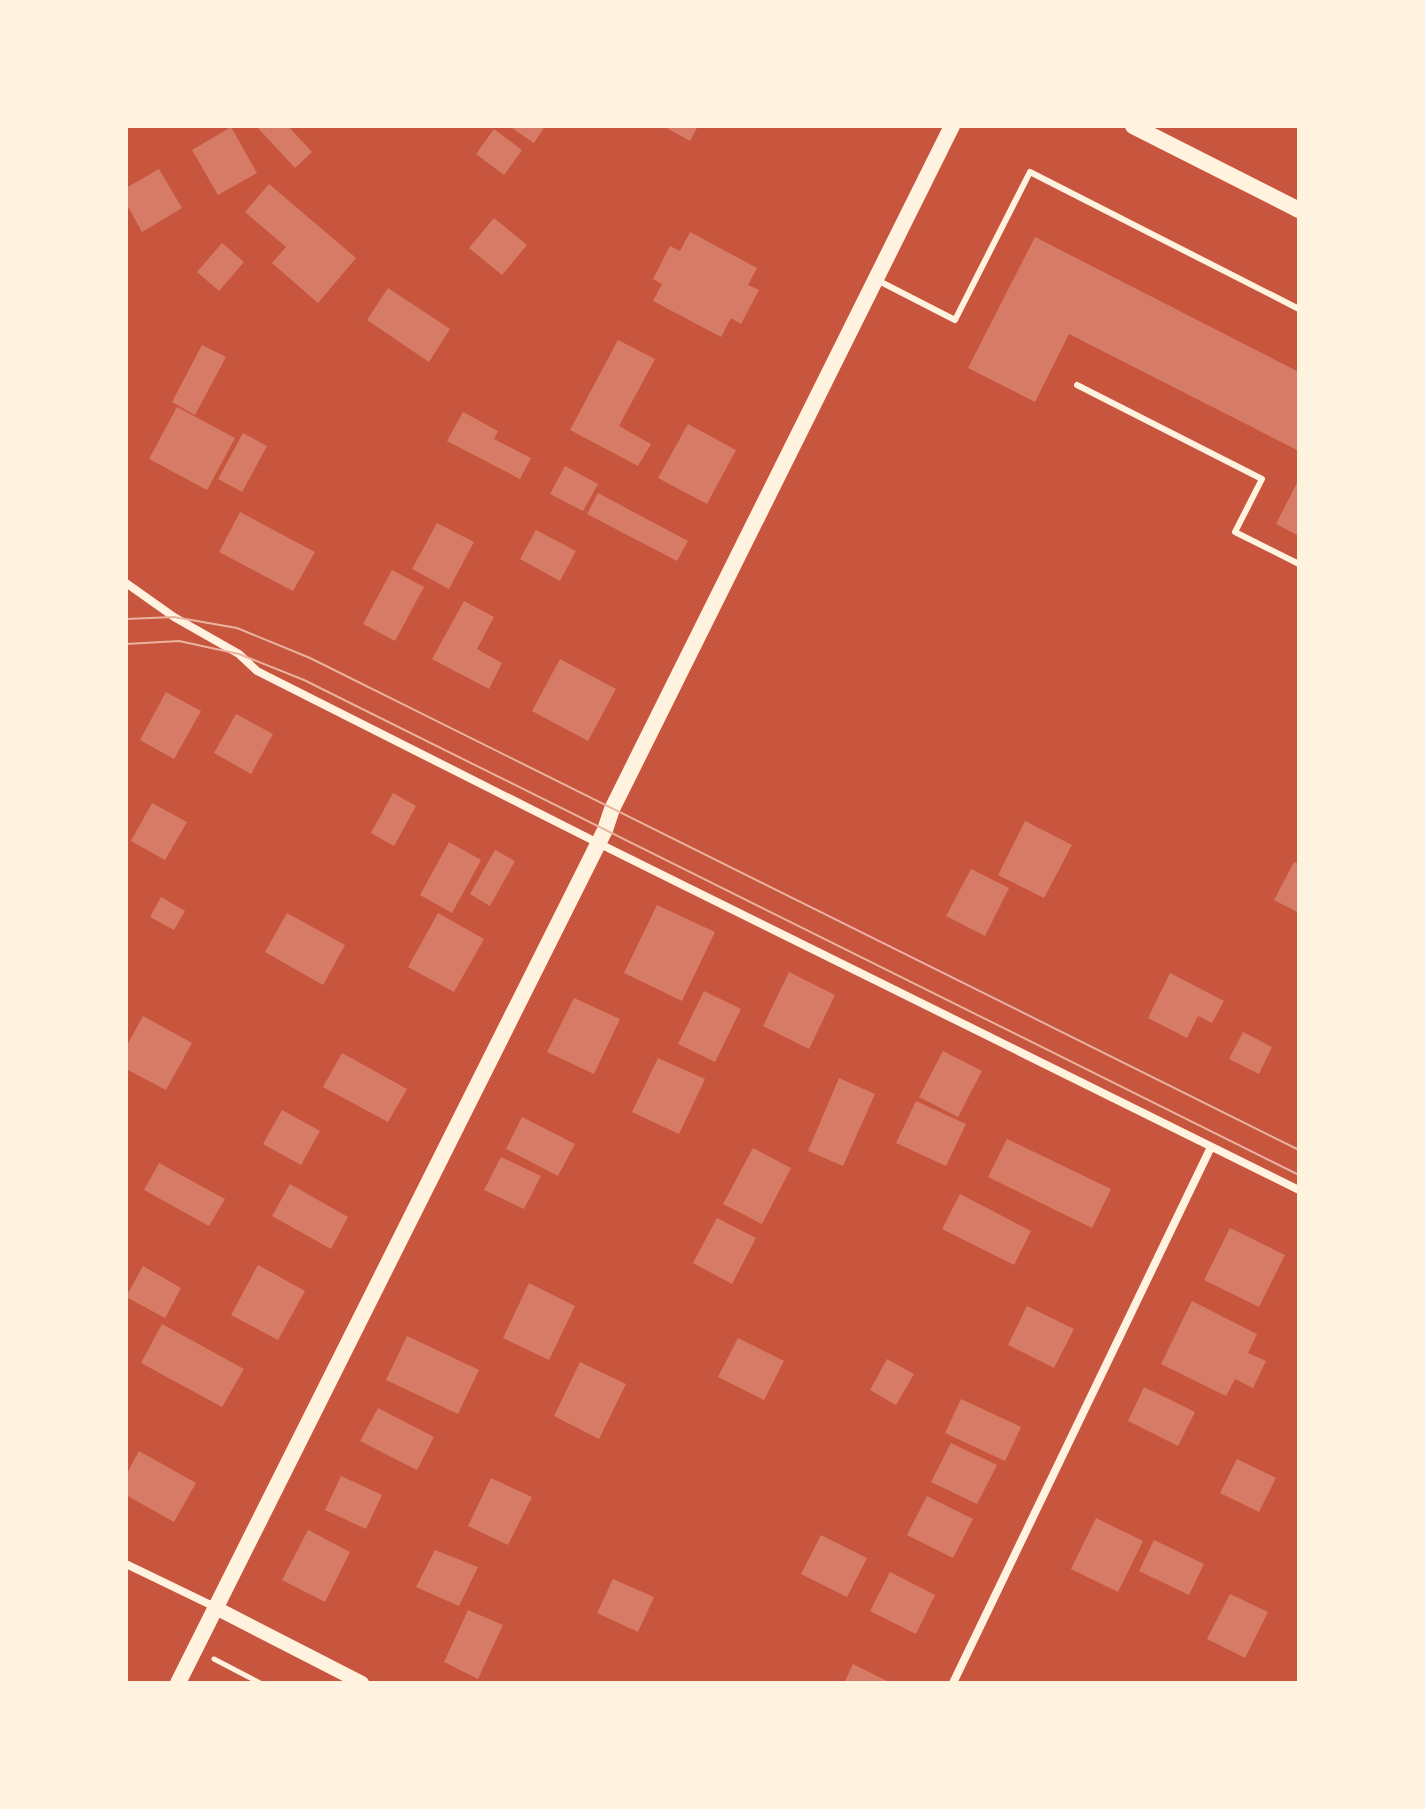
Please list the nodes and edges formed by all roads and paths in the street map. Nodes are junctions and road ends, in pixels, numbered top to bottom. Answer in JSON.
{"nodes":[{"id":1,"x":952,"y":126,"type":"edge"},
{"id":2,"x":1133,"y":126,"type":"edge"},
{"id":3,"x":1299,"y":210,"type":"edge"},
{"id":4,"x":877,"y":280,"type":"junction"},
{"id":5,"x":1299,"y":309,"type":"edge"},
{"id":6,"x":1077,"y":385,"type":"dead end"},
{"id":7,"x":1299,"y":564,"type":"edge"},
{"id":8,"x":126,"y":583,"type":"edge"},
{"id":9,"x":598,"y":843,"type":"junction"},
{"id":10,"x":1211,"y":1147,"type":"junction"},
{"id":11,"x":1299,"y":1190,"type":"edge"},
{"id":12,"x":126,"y":1564,"type":"edge"},
{"id":13,"x":216,"y":1608,"type":"junction"},
{"id":14,"x":195,"y":1649,"type":"junction"},
{"id":15,"x":178,"y":1683,"type":"edge"},
{"id":16,"x":260,"y":1683,"type":"edge"},
{"id":17,"x":362,"y":1683,"type":"edge"},
{"id":18,"x":953,"y":1683,"type":"edge"}],
"edges":[{"from":1,"to":4,"type":"main road"},
{"from":2,"to":3,"type":"main road"},
{"from":4,"to":5,"type":"lane"},
{"from":4,"to":9,"type":"main road"},
{"from":6,"to":7,"type":"lane"},
{"from":8,"to":9,"type":"street"},
{"from":9,"to":10,"type":"street"},
{"from":9,"to":13,"type":"main road"},
{"from":10,"to":11,"type":"street"},
{"from":10,"to":18,"type":"street"},
{"from":12,"to":13,"type":"street"},
{"from":13,"to":14,"type":"main road"},
{"from":13,"to":17,"type":"street"},
{"from":14,"to":15,"type":"main road"},
{"from":14,"to":16,"type":"path"}]}
